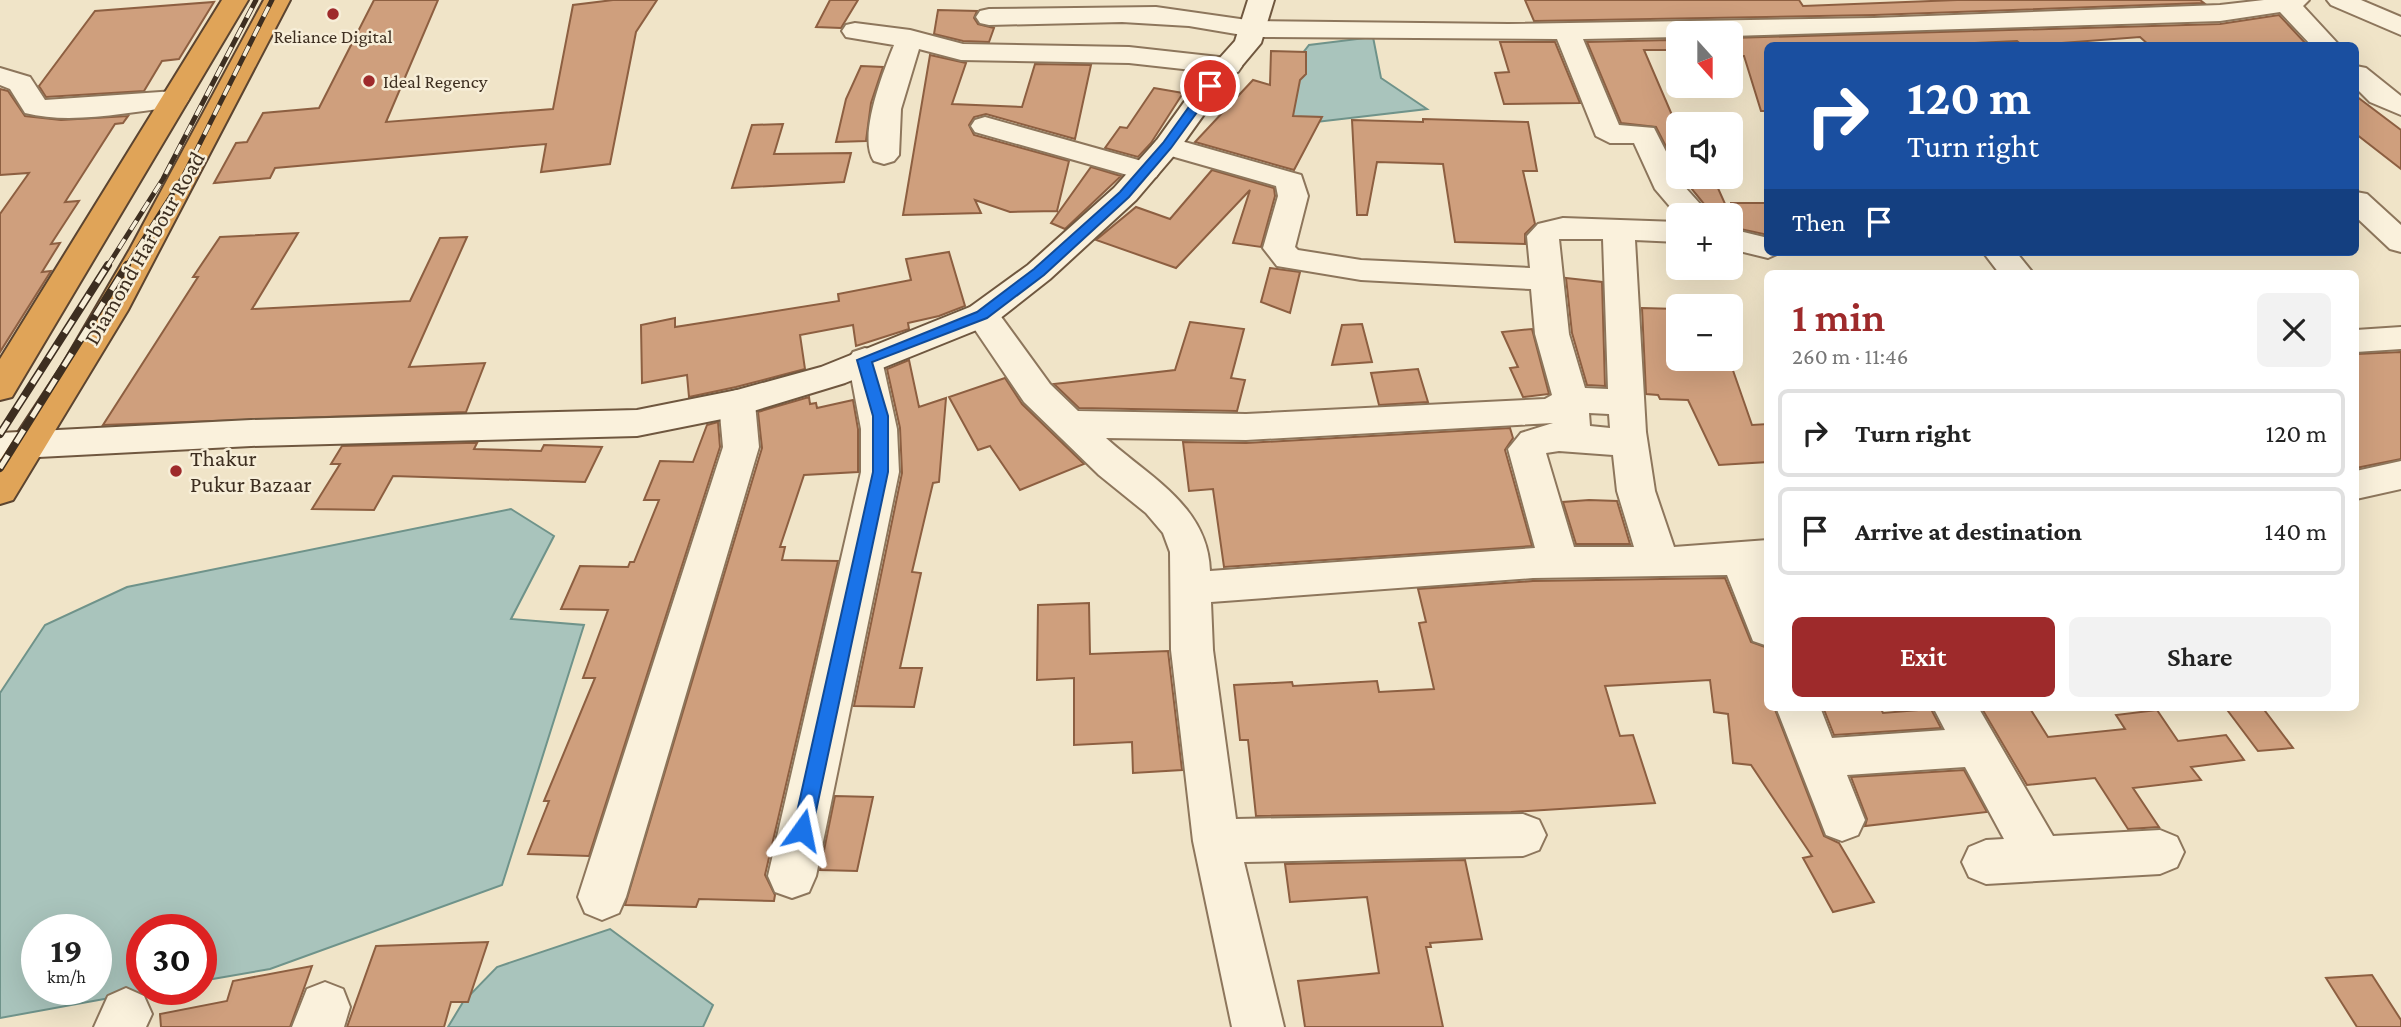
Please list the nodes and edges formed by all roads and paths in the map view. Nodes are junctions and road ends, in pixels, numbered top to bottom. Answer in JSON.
{"nodes":[{"id":1,"x":235,"y":0,"type":"edge"},
{"id":2,"x":277,"y":0,"type":"edge"},
{"id":3,"x":2340,"y":0,"type":"edge"},
{"id":4,"x":2291,"y":2,"type":"edge"},
{"id":5,"x":2236,"y":5,"type":"edge"},
{"id":6,"x":1257,"y":14,"type":"edge"},
{"id":7,"x":989,"y":17,"type":"dead end"},
{"id":8,"x":2108,"y":18,"type":"junction"},
{"id":9,"x":1920,"y":24,"type":"junction"},
{"id":10,"x":2401,"y":27,"type":"edge"},
{"id":11,"x":855,"y":31,"type":"dead end"},
{"id":12,"x":1567,"y":31,"type":"junction"},
{"id":13,"x":1878,"y":36,"type":"edge"},
{"id":14,"x":910,"y":38,"type":"junction"},
{"id":15,"x":1936,"y":42,"type":"edge"},
{"id":16,"x":2130,"y":42,"type":"edge"},
{"id":17,"x":2324,"y":42,"type":"edge"},
{"id":18,"x":1228,"y":66,"type":"junction"},
{"id":19,"x":0,"y":76,"type":"edge"},
{"id":20,"x":2359,"y":77,"type":"edge"},
{"id":21,"x":175,"y":99,"type":"junction"},
{"id":22,"x":2401,"y":107,"type":"edge"},
{"id":23,"x":985,"y":126,"type":"dead end"},
{"id":24,"x":1167,"y":146,"type":"junction"},
{"id":25,"x":884,"y":155,"type":"dead end"},
{"id":26,"x":1145,"y":171,"type":"junction"},
{"id":27,"x":1683,"y":203,"type":"edge"},
{"id":28,"x":2359,"y":204,"type":"edge"},
{"id":29,"x":1619,"y":230,"type":"junction"},
{"id":30,"x":1666,"y":232,"type":"edge"},
{"id":31,"x":1743,"y":242,"type":"edge"},
{"id":32,"x":2401,"y":242,"type":"edge"},
{"id":33,"x":1764,"y":247,"type":"edge"},
{"id":34,"x":2002,"y":256,"type":"edge"},
{"id":35,"x":2014,"y":270,"type":"edge"},
{"id":36,"x":1545,"y":279,"type":"junction"},
{"id":37,"x":982,"y":315,"type":"junction"},
{"id":38,"x":2401,"y":338,"type":"edge"},
{"id":39,"x":2359,"y":341,"type":"edge"},
{"id":40,"x":864,"y":360,"type":"junction"},
{"id":41,"x":3,"y":381,"type":"edge"},
{"id":42,"x":1571,"y":400,"type":"junction"},
{"id":43,"x":1627,"y":402,"type":"junction"},
{"id":44,"x":737,"y":403,"type":"junction"},
{"id":45,"x":1068,"y":424,"type":"junction"},
{"id":46,"x":1573,"y":438,"type":"junction"},
{"id":47,"x":1630,"y":443,"type":"junction"},
{"id":48,"x":15,"y":445,"type":"edge"},
{"id":49,"x":2401,"y":475,"type":"edge"},
{"id":50,"x":2359,"y":484,"type":"edge"},
{"id":51,"x":0,"y":490,"type":"edge"},
{"id":52,"x":1754,"y":556,"type":"edge"},
{"id":53,"x":1659,"y":562,"type":"junction"},
{"id":54,"x":1559,"y":563,"type":"junction"},
{"id":55,"x":1191,"y":588,"type":"junction"},
{"id":56,"x":1764,"y":608,"type":"edge"},
{"id":57,"x":1800,"y":711,"type":"edge"},
{"id":58,"x":1957,"y":711,"type":"edge"},
{"id":59,"x":1978,"y":747,"type":"junction"},
{"id":60,"x":1818,"y":758,"type":"junction"},
{"id":61,"x":1842,"y":820,"type":"dead end"},
{"id":62,"x":1523,"y":835,"type":"dead end"},
{"id":63,"x":1216,"y":841,"type":"junction"},
{"id":64,"x":2160,"y":852,"type":"dead end"},
{"id":65,"x":2039,"y":857,"type":"junction"},
{"id":66,"x":1986,"y":862,"type":"dead end"},
{"id":67,"x":792,"y":876,"type":"dead end"},
{"id":68,"x":602,"y":897,"type":"dead end"},
{"id":69,"x":1258,"y":1027,"type":"edge"}],
"edges":[{"from":1,"to":21,"type":"highway","name":"Diamond Harbour Road"},
{"from":2,"to":48,"type":"highway","name":"Diamond Harbour Road"},
{"from":3,"to":10,"type":"street"},
{"from":4,"to":5,"type":"street"},
{"from":4,"to":17,"type":"street"},
{"from":5,"to":8,"type":"street"},
{"from":6,"to":7,"type":"street"},
{"from":6,"to":12,"type":"street"},
{"from":6,"to":18,"type":"street"},
{"from":8,"to":9,"type":"street"},
{"from":8,"to":16,"type":"street"},
{"from":9,"to":13,"type":"street"},
{"from":9,"to":15,"type":"street"},
{"from":11,"to":14,"type":"street"},
{"from":12,"to":13,"type":"street"},
{"from":12,"to":27,"type":"street"},
{"from":14,"to":18,"type":"street"},
{"from":14,"to":25,"type":"street"},
{"from":18,"to":24,"type":"street"},
{"from":19,"to":21,"type":"street"},
{"from":20,"to":22,"type":"street"},
{"from":21,"to":41,"type":"highway","name":"Diamond Harbour Road"},
{"from":23,"to":26,"type":"street"},
{"from":24,"to":26,"type":"street"},
{"from":24,"to":36,"type":"street"},
{"from":26,"to":37,"type":"street"},
{"from":28,"to":32,"type":"street"},
{"from":29,"to":30,"type":"street"},
{"from":29,"to":36,"type":"street"},
{"from":29,"to":43,"type":"street"},
{"from":31,"to":33,"type":"street"},
{"from":34,"to":35,"type":"street"},
{"from":36,"to":42,"type":"street"},
{"from":37,"to":40,"type":"street"},
{"from":37,"to":45,"type":"street"},
{"from":38,"to":39,"type":"street"},
{"from":40,"to":44,"type":"street"},
{"from":40,"to":67,"type":"street"},
{"from":42,"to":43,"type":"street"},
{"from":42,"to":45,"type":"street"},
{"from":42,"to":46,"type":"street"},
{"from":43,"to":47,"type":"street"},
{"from":44,"to":48,"type":"street"},
{"from":44,"to":68,"type":"street"},
{"from":45,"to":55,"type":"street"},
{"from":46,"to":47,"type":"street"},
{"from":46,"to":54,"type":"street"},
{"from":47,"to":53,"type":"street"},
{"from":48,"to":51,"type":"highway","name":"Diamond Harbour Road"},
{"from":49,"to":50,"type":"street"},
{"from":52,"to":53,"type":"street"},
{"from":52,"to":56,"type":"street"},
{"from":53,"to":54,"type":"street"},
{"from":54,"to":55,"type":"street"},
{"from":55,"to":63,"type":"street"},
{"from":57,"to":60,"type":"street"},
{"from":58,"to":59,"type":"street"},
{"from":59,"to":60,"type":"street"},
{"from":59,"to":65,"type":"street"},
{"from":60,"to":61,"type":"street"},
{"from":62,"to":63,"type":"street"},
{"from":63,"to":69,"type":"street"},
{"from":64,"to":65,"type":"street"},
{"from":65,"to":66,"type":"street"}]}
